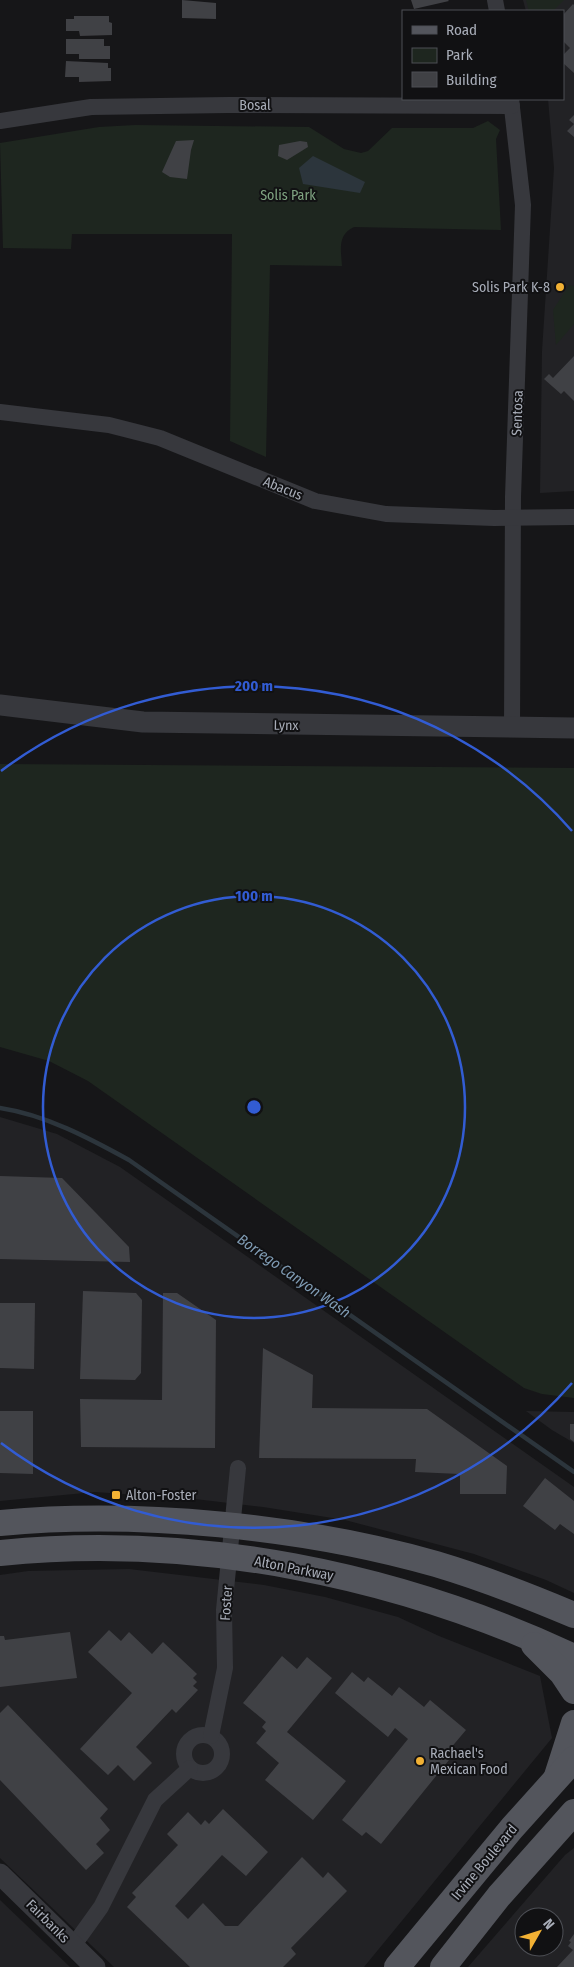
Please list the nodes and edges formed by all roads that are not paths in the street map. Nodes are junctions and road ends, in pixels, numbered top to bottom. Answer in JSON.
{"nodes":[{"id":1,"x":511,"y":102,"type":"edge"},
{"id":2,"x":0,"y":121,"type":"edge"},
{"id":3,"x":0,"y":412,"type":"edge"},
{"id":4,"x":574,"y":517,"type":"edge"},
{"id":5,"x":514,"y":518,"type":"junction"},
{"id":6,"x":0,"y":705,"type":"edge"},
{"id":7,"x":512,"y":728,"type":"junction"},
{"id":8,"x":574,"y":728,"type":"edge"},
{"id":9,"x":238,"y":1468,"type":"dead end"},
{"id":10,"x":0,"y":1523,"type":"edge"},
{"id":11,"x":233,"y":1527,"type":"junction"},
{"id":12,"x":0,"y":1553,"type":"edge"},
{"id":13,"x":231,"y":1557,"type":"junction"},
{"id":14,"x":574,"y":1615,"type":"edge"},
{"id":15,"x":523,"y":1634,"type":"junction"},
{"id":16,"x":574,"y":1657,"type":"edge"},
{"id":17,"x":574,"y":1691,"type":"edge"},
{"id":18,"x":574,"y":1723,"type":"edge"},
{"id":19,"x":211,"y":1736,"type":"junction"},
{"id":20,"x":190,"y":1768,"type":"junction"},
{"id":21,"x":566,"y":1768,"type":"edge"},
{"id":22,"x":574,"y":1812,"type":"edge"},
{"id":23,"x":0,"y":1874,"type":"edge"},
{"id":24,"x":73,"y":1946,"type":"junction"},
{"id":25,"x":95,"y":1967,"type":"edge"},
{"id":26,"x":397,"y":1967,"type":"edge"},
{"id":27,"x":443,"y":1967,"type":"edge"}],
"edges":[{"from":1,"to":2,"type":"street","name":"Bosal"},
{"from":1,"to":5,"type":"street","name":"Sentosa"},
{"from":3,"to":5,"type":"street","name":"Abacus"},
{"from":4,"to":5,"type":"street","name":"Abacus"},
{"from":5,"to":7,"type":"street","name":"Sentosa"},
{"from":6,"to":7,"type":"street","name":"Lynx"},
{"from":7,"to":8,"type":"street","name":"Lynx"},
{"from":9,"to":11,"type":"street","name":"Foster"},
{"from":10,"to":11,"type":"main road"},
{"from":11,"to":13,"type":"street","name":"Foster"},
{"from":11,"to":14,"type":"main road"},
{"from":12,"to":13,"type":"main road","name":"Alton Parkway"},
{"from":13,"to":15,"type":"main road","name":"Alton Parkway"},
{"from":13,"to":19,"type":"street","name":"Foster"},
{"from":15,"to":16,"type":"main road","name":"Alton Parkway"},
{"from":15,"to":17,"type":"main road"},
{"from":18,"to":21,"type":"main road"},
{"from":19,"to":20,"type":"street"},
{"from":19,"to":20,"type":"street"},
{"from":20,"to":24,"type":"street"},
{"from":21,"to":26,"type":"main road","name":"Irvine Boulevard"},
{"from":22,"to":27,"type":"main road"},
{"from":23,"to":24,"type":"street","name":"Fairbanks"},
{"from":24,"to":25,"type":"street","name":"Fairbanks"}]}
